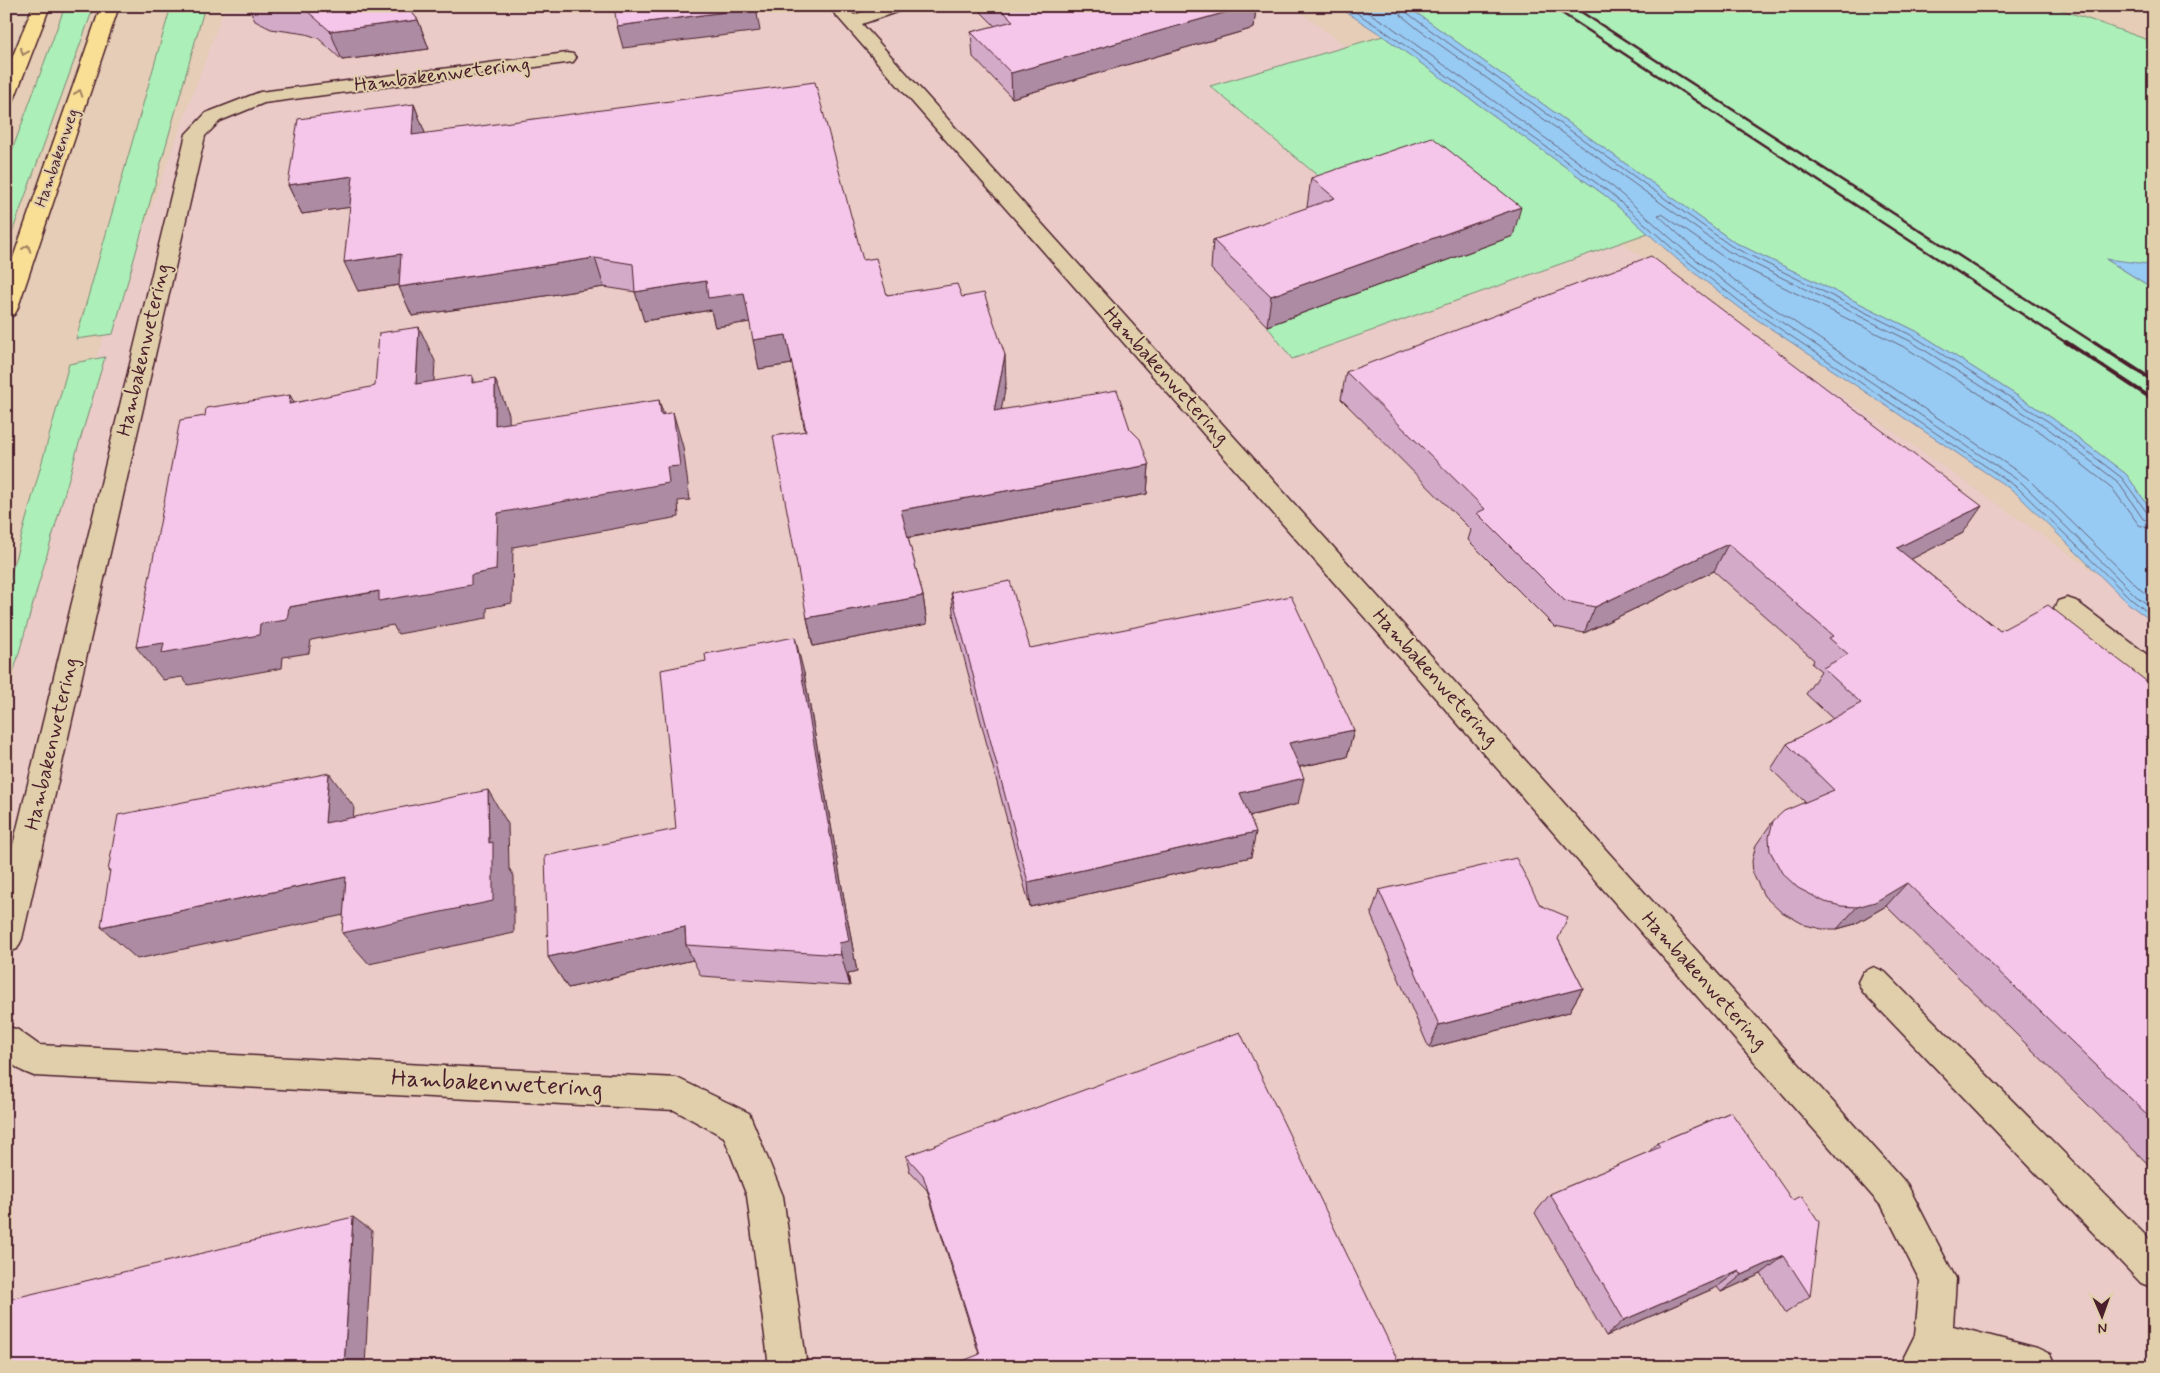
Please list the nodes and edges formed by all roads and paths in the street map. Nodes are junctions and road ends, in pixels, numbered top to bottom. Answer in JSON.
{"nodes":[{"id":1,"x":42,"y":6,"type":"edge"},
{"id":2,"x":110,"y":6,"type":"edge"},
{"id":3,"x":896,"y":6,"type":"edge"},
{"id":4,"x":844,"y":14,"type":"edge"},
{"id":5,"x":567,"y":58,"type":"dead end"},
{"id":6,"x":6,"y":97,"type":"edge"},
{"id":7,"x":6,"y":310,"type":"edge"},
{"id":8,"x":2067,"y":608,"type":"dead end"},
{"id":9,"x":2154,"y":675,"type":"edge"},
{"id":10,"x":6,"y":939,"type":"edge"},
{"id":11,"x":1874,"y":982,"type":"dead end"},
{"id":12,"x":6,"y":1041,"type":"edge"},
{"id":13,"x":2148,"y":1254,"type":"edge"},
{"id":14,"x":1926,"y":1353,"type":"edge"},
{"id":15,"x":788,"y":1367,"type":"edge"},
{"id":16,"x":2037,"y":1367,"type":"edge"}],
"edges":[{"from":1,"to":6,"type":"main road","one_way":true},
{"from":7,"to":2,"type":"main road","name":"Hambakenweg","one_way":true},
{"from":3,"to":4,"type":"street","name":"Hambakenwetering"},
{"from":4,"to":14,"type":"street","name":"Hambakenwetering"},
{"from":5,"to":10,"type":"street","name":"Hambakenwetering"},
{"from":8,"to":9,"type":"street"},
{"from":11,"to":13,"type":"street"},
{"from":12,"to":15,"type":"street","name":"Hambakenwetering"},
{"from":14,"to":16,"type":"street"}]}
